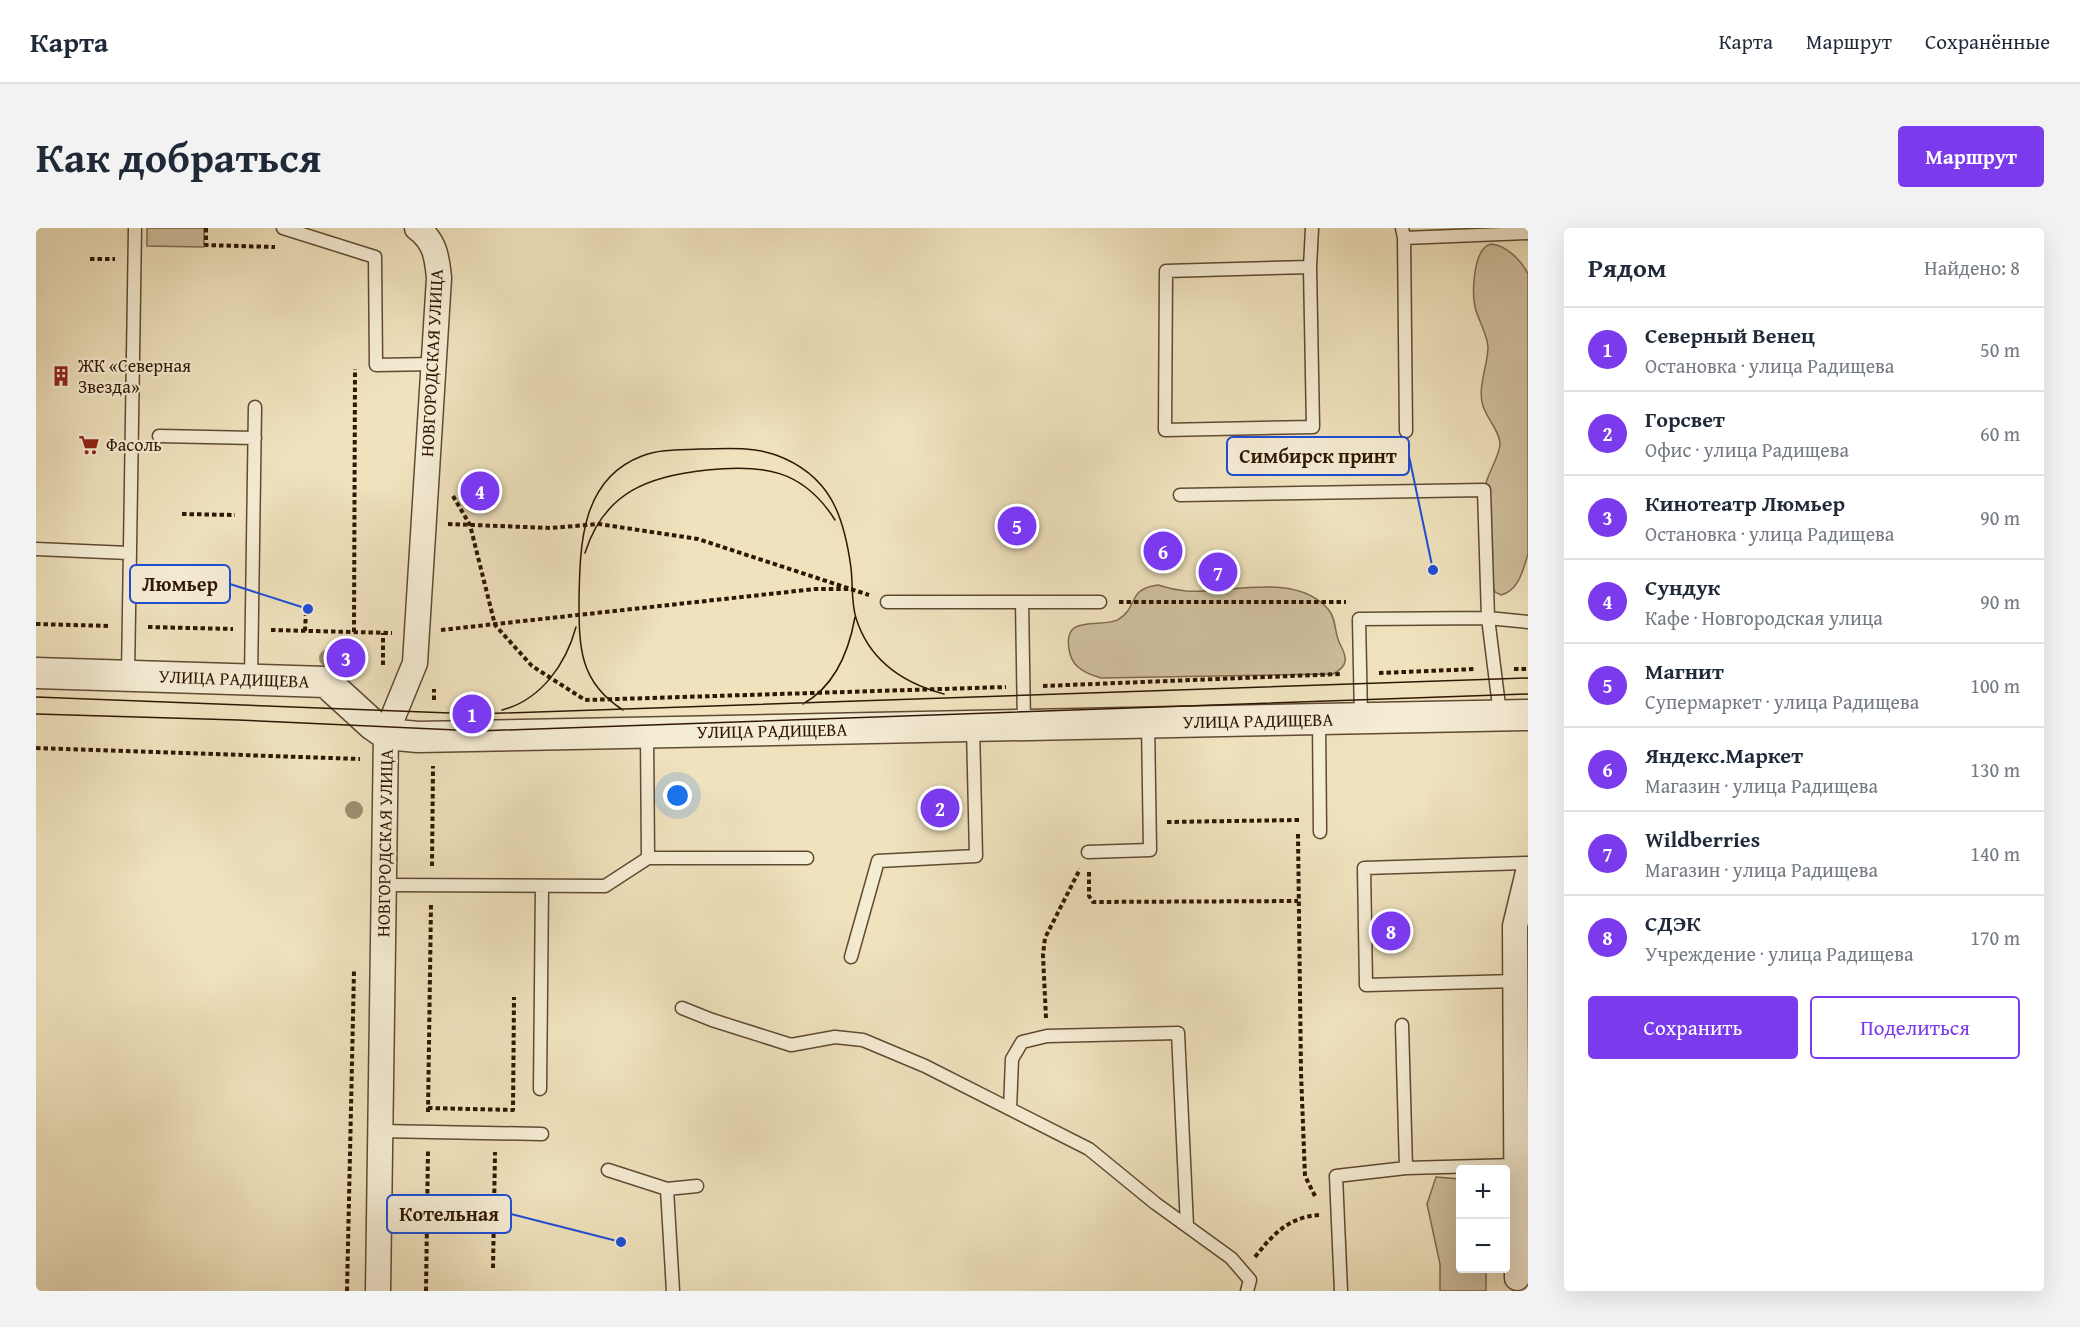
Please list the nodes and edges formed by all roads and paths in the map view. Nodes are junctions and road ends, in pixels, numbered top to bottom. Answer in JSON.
{"nodes":[{"id":1,"x":135,"y":228,"type":"edge"},
{"id":2,"x":206,"y":228,"type":"edge"},
{"id":3,"x":283,"y":228,"type":"edge"},
{"id":4,"x":1312,"y":228,"type":"edge"},
{"id":5,"x":428,"y":231,"type":"edge"},
{"id":6,"x":1403,"y":233,"type":"edge"},
{"id":7,"x":1528,"y":233,"type":"edge"},
{"id":8,"x":277,"y":247,"type":"dead end"},
{"id":9,"x":90,"y":259,"type":"dead end"},
{"id":10,"x":116,"y":259,"type":"dead end"},
{"id":11,"x":1310,"y":267,"type":"junction"},
{"id":12,"x":355,"y":363,"type":"dead end"},
{"id":13,"x":434,"y":364,"type":"junction"},
{"id":14,"x":255,"y":407,"type":"dead end"},
{"id":15,"x":1406,"y":431,"type":"dead end"},
{"id":16,"x":159,"y":436,"type":"dead end"},
{"id":17,"x":255,"y":438,"type":"junction"},
{"id":18,"x":450,"y":490,"type":"dead end"},
{"id":19,"x":1180,"y":495,"type":"dead end"},
{"id":20,"x":182,"y":514,"type":"dead end"},
{"id":21,"x":253,"y":515,"type":"junction"},
{"id":22,"x":424,"y":523,"type":"junction"},
{"id":23,"x":470,"y":525,"type":"junction"},
{"id":24,"x":36,"y":549,"type":"edge"},
{"id":25,"x":129,"y":553,"type":"junction"},
{"id":26,"x":887,"y":602,"type":"dead end"},
{"id":27,"x":1022,"y":602,"type":"junction"},
{"id":28,"x":1100,"y":602,"type":"joint"},
{"id":29,"x":1347,"y":602,"type":"dead end"},
{"id":30,"x":306,"y":611,"type":"dead end"},
{"id":31,"x":1488,"y":618,"type":"junction"},
{"id":32,"x":1528,"y":622,"type":"edge"},
{"id":33,"x":36,"y":624,"type":"edge"},
{"id":34,"x":495,"y":625,"type":"junction"},
{"id":35,"x":128,"y":626,"type":"junction"},
{"id":36,"x":252,"y":630,"type":"junction"},
{"id":37,"x":305,"y":631,"type":"junction"},
{"id":38,"x":354,"y":632,"type":"junction"},
{"id":39,"x":417,"y":632,"type":"junction"},
{"id":40,"x":383,"y":633,"type":"junction"},
{"id":41,"x":382,"y":665,"type":"dead end"},
{"id":42,"x":1494,"y":668,"type":"junction"},
{"id":43,"x":1528,"y":669,"type":"edge"},
{"id":44,"x":36,"y":673,"type":"edge"},
{"id":45,"x":1360,"y":674,"type":"junction"},
{"id":46,"x":128,"y":676,"type":"junction"},
{"id":47,"x":251,"y":680,"type":"junction"},
{"id":48,"x":1023,"y":687,"type":"junction"},
{"id":49,"x":1514,"y":715,"type":"edge"},
{"id":50,"x":1360,"y":718,"type":"junction"},
{"id":51,"x":1319,"y":719,"type":"junction"},
{"id":52,"x":1148,"y":723,"type":"junction"},
{"id":53,"x":1024,"y":726,"type":"junction"},
{"id":54,"x":974,"y":727,"type":"junction"},
{"id":55,"x":387,"y":734,"type":"junction"},
{"id":56,"x":647,"y":734,"type":"junction"},
{"id":57,"x":36,"y":748,"type":"edge"},
{"id":58,"x":366,"y":759,"type":"dead end"},
{"id":59,"x":433,"y":759,"type":"dead end"},
{"id":60,"x":1299,"y":809,"type":"dead end"},
{"id":61,"x":1299,"y":820,"type":"junction"},
{"id":62,"x":1149,"y":823,"type":"junction"},
{"id":63,"x":1320,"y":832,"type":"dead end"},
{"id":64,"x":1088,"y":852,"type":"junction"},
{"id":65,"x":648,"y":858,"type":"junction"},
{"id":66,"x":807,"y":858,"type":"dead end"},
{"id":67,"x":1528,"y":863,"type":"edge"},
{"id":68,"x":1528,"y":872,"type":"edge"},
{"id":69,"x":384,"y":885,"type":"junction"},
{"id":70,"x":431,"y":885,"type":"junction"},
{"id":71,"x":542,"y":886,"type":"junction"},
{"id":72,"x":1298,"y":901,"type":"junction"},
{"id":73,"x":851,"y":957,"type":"dead end"},
{"id":74,"x":1516,"y":981,"type":"junction"},
{"id":75,"x":513,"y":998,"type":"dead end"},
{"id":76,"x":682,"y":1008,"type":"dead end"},
{"id":77,"x":1402,"y":1025,"type":"dead end"},
{"id":78,"x":1047,"y":1036,"type":"junction"},
{"id":79,"x":540,"y":1089,"type":"dead end"},
{"id":80,"x":428,"y":1108,"type":"junction"},
{"id":81,"x":1010,"y":1109,"type":"junction"},
{"id":82,"x":380,"y":1131,"type":"junction"},
{"id":83,"x":428,"y":1132,"type":"junction"},
{"id":84,"x":495,"y":1133,"type":"junction"},
{"id":85,"x":542,"y":1134,"type":"dead end"},
{"id":86,"x":1516,"y":1165,"type":"junction"},
{"id":87,"x":1406,"y":1168,"type":"junction"},
{"id":88,"x":609,"y":1170,"type":"dead end"},
{"id":89,"x":697,"y":1186,"type":"dead end"},
{"id":90,"x":667,"y":1190,"type":"junction"},
{"id":91,"x":1187,"y":1226,"type":"junction"},
{"id":92,"x":493,"y":1268,"type":"dead end"},
{"id":93,"x":1243,"y":1272,"type":"junction"},
{"id":94,"x":1523,"y":1278,"type":"edge"},
{"id":95,"x":378,"y":1291,"type":"edge"},
{"id":96,"x":426,"y":1291,"type":"edge"},
{"id":97,"x":673,"y":1291,"type":"edge"},
{"id":98,"x":1247,"y":1291,"type":"edge"},
{"id":99,"x":1341,"y":1291,"type":"edge"}],
"edges":[{"from":1,"to":25,"type":"lane"},
{"from":2,"to":8,"type":"path"},
{"from":3,"to":13,"type":"lane"},
{"from":4,"to":11,"type":"lane"},
{"from":5,"to":13,"type":"street","name":"НОВГОРОДСКАЯ УЛИЦА"},
{"from":6,"to":7,"type":"lane"},
{"from":6,"to":15,"type":"lane"},
{"from":9,"to":10,"type":"path"},
{"from":11,"to":11,"type":"lane"},
{"from":12,"to":38,"type":"path"},
{"from":13,"to":22,"type":"street","name":"НОВГОРОДСКАЯ УЛИЦА"},
{"from":14,"to":17,"type":"lane"},
{"from":16,"to":17,"type":"lane"},
{"from":17,"to":21,"type":"lane"},
{"from":18,"to":23,"type":"path"},
{"from":19,"to":31,"type":"lane"},
{"from":20,"to":21,"type":"path"},
{"from":21,"to":36,"type":"lane"},
{"from":22,"to":23,"type":"path"},
{"from":22,"to":39,"type":"street","name":"НОВГОРОДСКАЯ УЛИЦА"},
{"from":23,"to":34,"type":"path"},
{"from":23,"to":34,"type":"path"},
{"from":24,"to":25,"type":"lane"},
{"from":25,"to":35,"type":"lane"},
{"from":26,"to":27,"type":"lane"},
{"from":27,"to":28,"type":"lane"},
{"from":27,"to":48,"type":"lane"},
{"from":28,"to":29,"type":"path"},
{"from":30,"to":37,"type":"path"},
{"from":31,"to":32,"type":"lane"},
{"from":31,"to":42,"type":"lane"},
{"from":31,"to":45,"type":"lane"},
{"from":33,"to":35,"type":"path"},
{"from":34,"to":39,"type":"path"},
{"from":34,"to":48,"type":"path"},
{"from":35,"to":36,"type":"path"},
{"from":35,"to":46,"type":"lane"},
{"from":36,"to":37,"type":"path"},
{"from":36,"to":47,"type":"lane"},
{"from":37,"to":38,"type":"path"},
{"from":38,"to":40,"type":"path"},
{"from":39,"to":40,"type":"path"},
{"from":39,"to":55,"type":"street","name":"НОВГОРОДСКАЯ УЛИЦА"},
{"from":40,"to":41,"type":"path"},
{"from":42,"to":43,"type":"path"},
{"from":42,"to":45,"type":"path"},
{"from":42,"to":49,"type":"lane"},
{"from":44,"to":46,"type":"street","name":"УЛИЦА РАДИЩЕВА"},
{"from":45,"to":48,"type":"path"},
{"from":45,"to":50,"type":"lane"},
{"from":46,"to":47,"type":"street","name":"УЛИЦА РАДИЩЕВА"},
{"from":47,"to":55,"type":"street","name":"УЛИЦА РАДИЩЕВА"},
{"from":48,"to":53,"type":"lane"},
{"from":49,"to":50,"type":"street","name":"УЛИЦА РАДИЩЕВА"},
{"from":50,"to":51,"type":"street","name":"УЛИЦА РАДИЩЕВА"},
{"from":51,"to":52,"type":"street","name":"УЛИЦА РАДИЩЕВА"},
{"from":51,"to":63,"type":"lane"},
{"from":52,"to":53,"type":"street","name":"УЛИЦА РАДИЩЕВА"},
{"from":52,"to":62,"type":"lane"},
{"from":53,"to":54,"type":"street","name":"УЛИЦА РАДИЩЕВА"},
{"from":54,"to":56,"type":"street","name":"УЛИЦА РАДИЩЕВА"},
{"from":54,"to":73,"type":"lane"},
{"from":55,"to":56,"type":"street","name":"УЛИЦА РАДИЩЕВА"},
{"from":55,"to":69,"type":"street","name":"НОВГОРОДСКАЯ УЛИЦА"},
{"from":56,"to":65,"type":"lane"},
{"from":57,"to":58,"type":"path"},
{"from":59,"to":70,"type":"path"},
{"from":60,"to":61,"type":"path"},
{"from":61,"to":62,"type":"path"},
{"from":61,"to":72,"type":"path"},
{"from":62,"to":64,"type":"lane"},
{"from":64,"to":72,"type":"path"},
{"from":64,"to":78,"type":"path"},
{"from":65,"to":66,"type":"lane"},
{"from":65,"to":71,"type":"lane"},
{"from":67,"to":74,"type":"lane"},
{"from":68,"to":74,"type":"street"},
{"from":69,"to":70,"type":"lane"},
{"from":69,"to":82,"type":"street","name":"НОВГОРОДСКАЯ УЛИЦА"},
{"from":70,"to":71,"type":"lane"},
{"from":70,"to":80,"type":"path"},
{"from":71,"to":79,"type":"lane"},
{"from":72,"to":93,"type":"path"},
{"from":74,"to":86,"type":"street"},
{"from":75,"to":80,"type":"path"},
{"from":76,"to":81,"type":"lane"},
{"from":77,"to":87,"type":"lane"},
{"from":78,"to":81,"type":"lane"},
{"from":78,"to":91,"type":"lane"},
{"from":80,"to":83,"type":"path"},
{"from":81,"to":91,"type":"lane"},
{"from":82,"to":83,"type":"lane"},
{"from":82,"to":95,"type":"street","name":"НОВГОРОДСКАЯ УЛИЦА"},
{"from":83,"to":84,"type":"lane"},
{"from":83,"to":96,"type":"path"},
{"from":84,"to":85,"type":"lane"},
{"from":84,"to":92,"type":"path"},
{"from":86,"to":87,"type":"lane"},
{"from":86,"to":94,"type":"street"},
{"from":87,"to":99,"type":"lane"},
{"from":88,"to":90,"type":"lane"},
{"from":89,"to":90,"type":"lane"},
{"from":90,"to":97,"type":"lane"},
{"from":91,"to":93,"type":"lane"},
{"from":93,"to":98,"type":"lane"}]}
